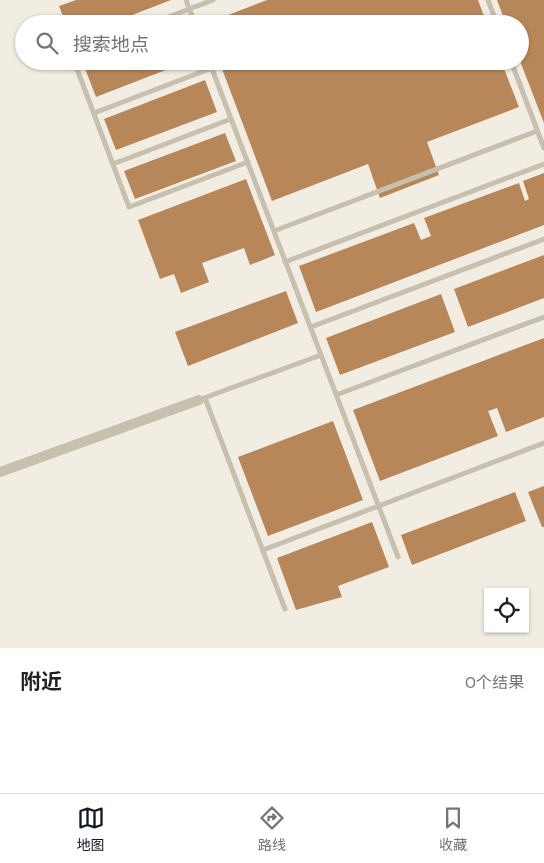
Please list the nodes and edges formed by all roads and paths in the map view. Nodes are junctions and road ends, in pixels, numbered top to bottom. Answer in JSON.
{"nodes":[{"id":1,"x":186,"y":0,"type":"edge"},
{"id":2,"x":213,"y":0,"type":"edge"},
{"id":3,"x":488,"y":0,"type":"edge"},
{"id":4,"x":189,"y":9,"type":"junction"},
{"id":5,"x":173,"y":15,"type":"edge"},
{"id":6,"x":191,"y":15,"type":"edge"},
{"id":7,"x":494,"y":15,"type":"edge"},
{"id":8,"x":77,"y":70,"type":"edge"},
{"id":9,"x":207,"y":70,"type":"edge"},
{"id":10,"x":213,"y":70,"type":"edge"},
{"id":11,"x":514,"y":70,"type":"edge"},
{"id":12,"x":94,"y":113,"type":"junction"},
{"id":13,"x":231,"y":119,"type":"junction"},
{"id":14,"x":537,"y":131,"type":"junction"},
{"id":15,"x":544,"y":148,"type":"edge"},
{"id":16,"x":248,"y":162,"type":"junction"},
{"id":17,"x":113,"y":164,"type":"junction"},
{"id":18,"x":544,"y":164,"type":"edge"},
{"id":19,"x":274,"y":231,"type":"junction"},
{"id":20,"x":544,"y":239,"type":"edge"},
{"id":21,"x":286,"y":262,"type":"junction"},
{"id":22,"x":544,"y":317,"type":"edge"},
{"id":23,"x":310,"y":327,"type":"junction"},
{"id":24,"x":321,"y":355,"type":"junction"},
{"id":25,"x":336,"y":396,"type":"junction"},
{"id":26,"x":202,"y":399,"type":"junction"},
{"id":27,"x":544,"y":443,"type":"edge"},
{"id":28,"x":0,"y":472,"type":"edge"},
{"id":29,"x":379,"y":506,"type":"junction"},
{"id":30,"x":263,"y":550,"type":"junction"},
{"id":31,"x":398,"y":556,"type":"dead end"},
{"id":32,"x":285,"y":609,"type":"dead end"}],
"edges":[{"from":1,"to":4,"type":"lane"},
{"from":2,"to":4,"type":"lane"},
{"from":3,"to":7,"type":"lane"},
{"from":4,"to":5,"type":"lane"},
{"from":4,"to":6,"type":"lane"},
{"from":8,"to":12,"type":"lane"},
{"from":9,"to":12,"type":"lane"},
{"from":10,"to":13,"type":"lane"},
{"from":11,"to":14,"type":"lane"},
{"from":12,"to":17,"type":"lane"},
{"from":13,"to":16,"type":"lane"},
{"from":13,"to":17,"type":"lane"},
{"from":14,"to":15,"type":"lane"},
{"from":14,"to":19,"type":"lane"},
{"from":16,"to":17,"type":"lane"},
{"from":16,"to":19,"type":"lane"},
{"from":18,"to":21,"type":"lane"},
{"from":19,"to":21,"type":"lane"},
{"from":20,"to":23,"type":"lane"},
{"from":21,"to":23,"type":"lane"},
{"from":22,"to":25,"type":"lane"},
{"from":23,"to":24,"type":"lane"},
{"from":24,"to":25,"type":"lane"},
{"from":24,"to":26,"type":"lane"},
{"from":25,"to":29,"type":"lane"},
{"from":26,"to":28,"type":"street"},
{"from":26,"to":30,"type":"lane"},
{"from":27,"to":29,"type":"lane"},
{"from":29,"to":30,"type":"lane"},
{"from":29,"to":31,"type":"lane"},
{"from":30,"to":32,"type":"lane"}]}
